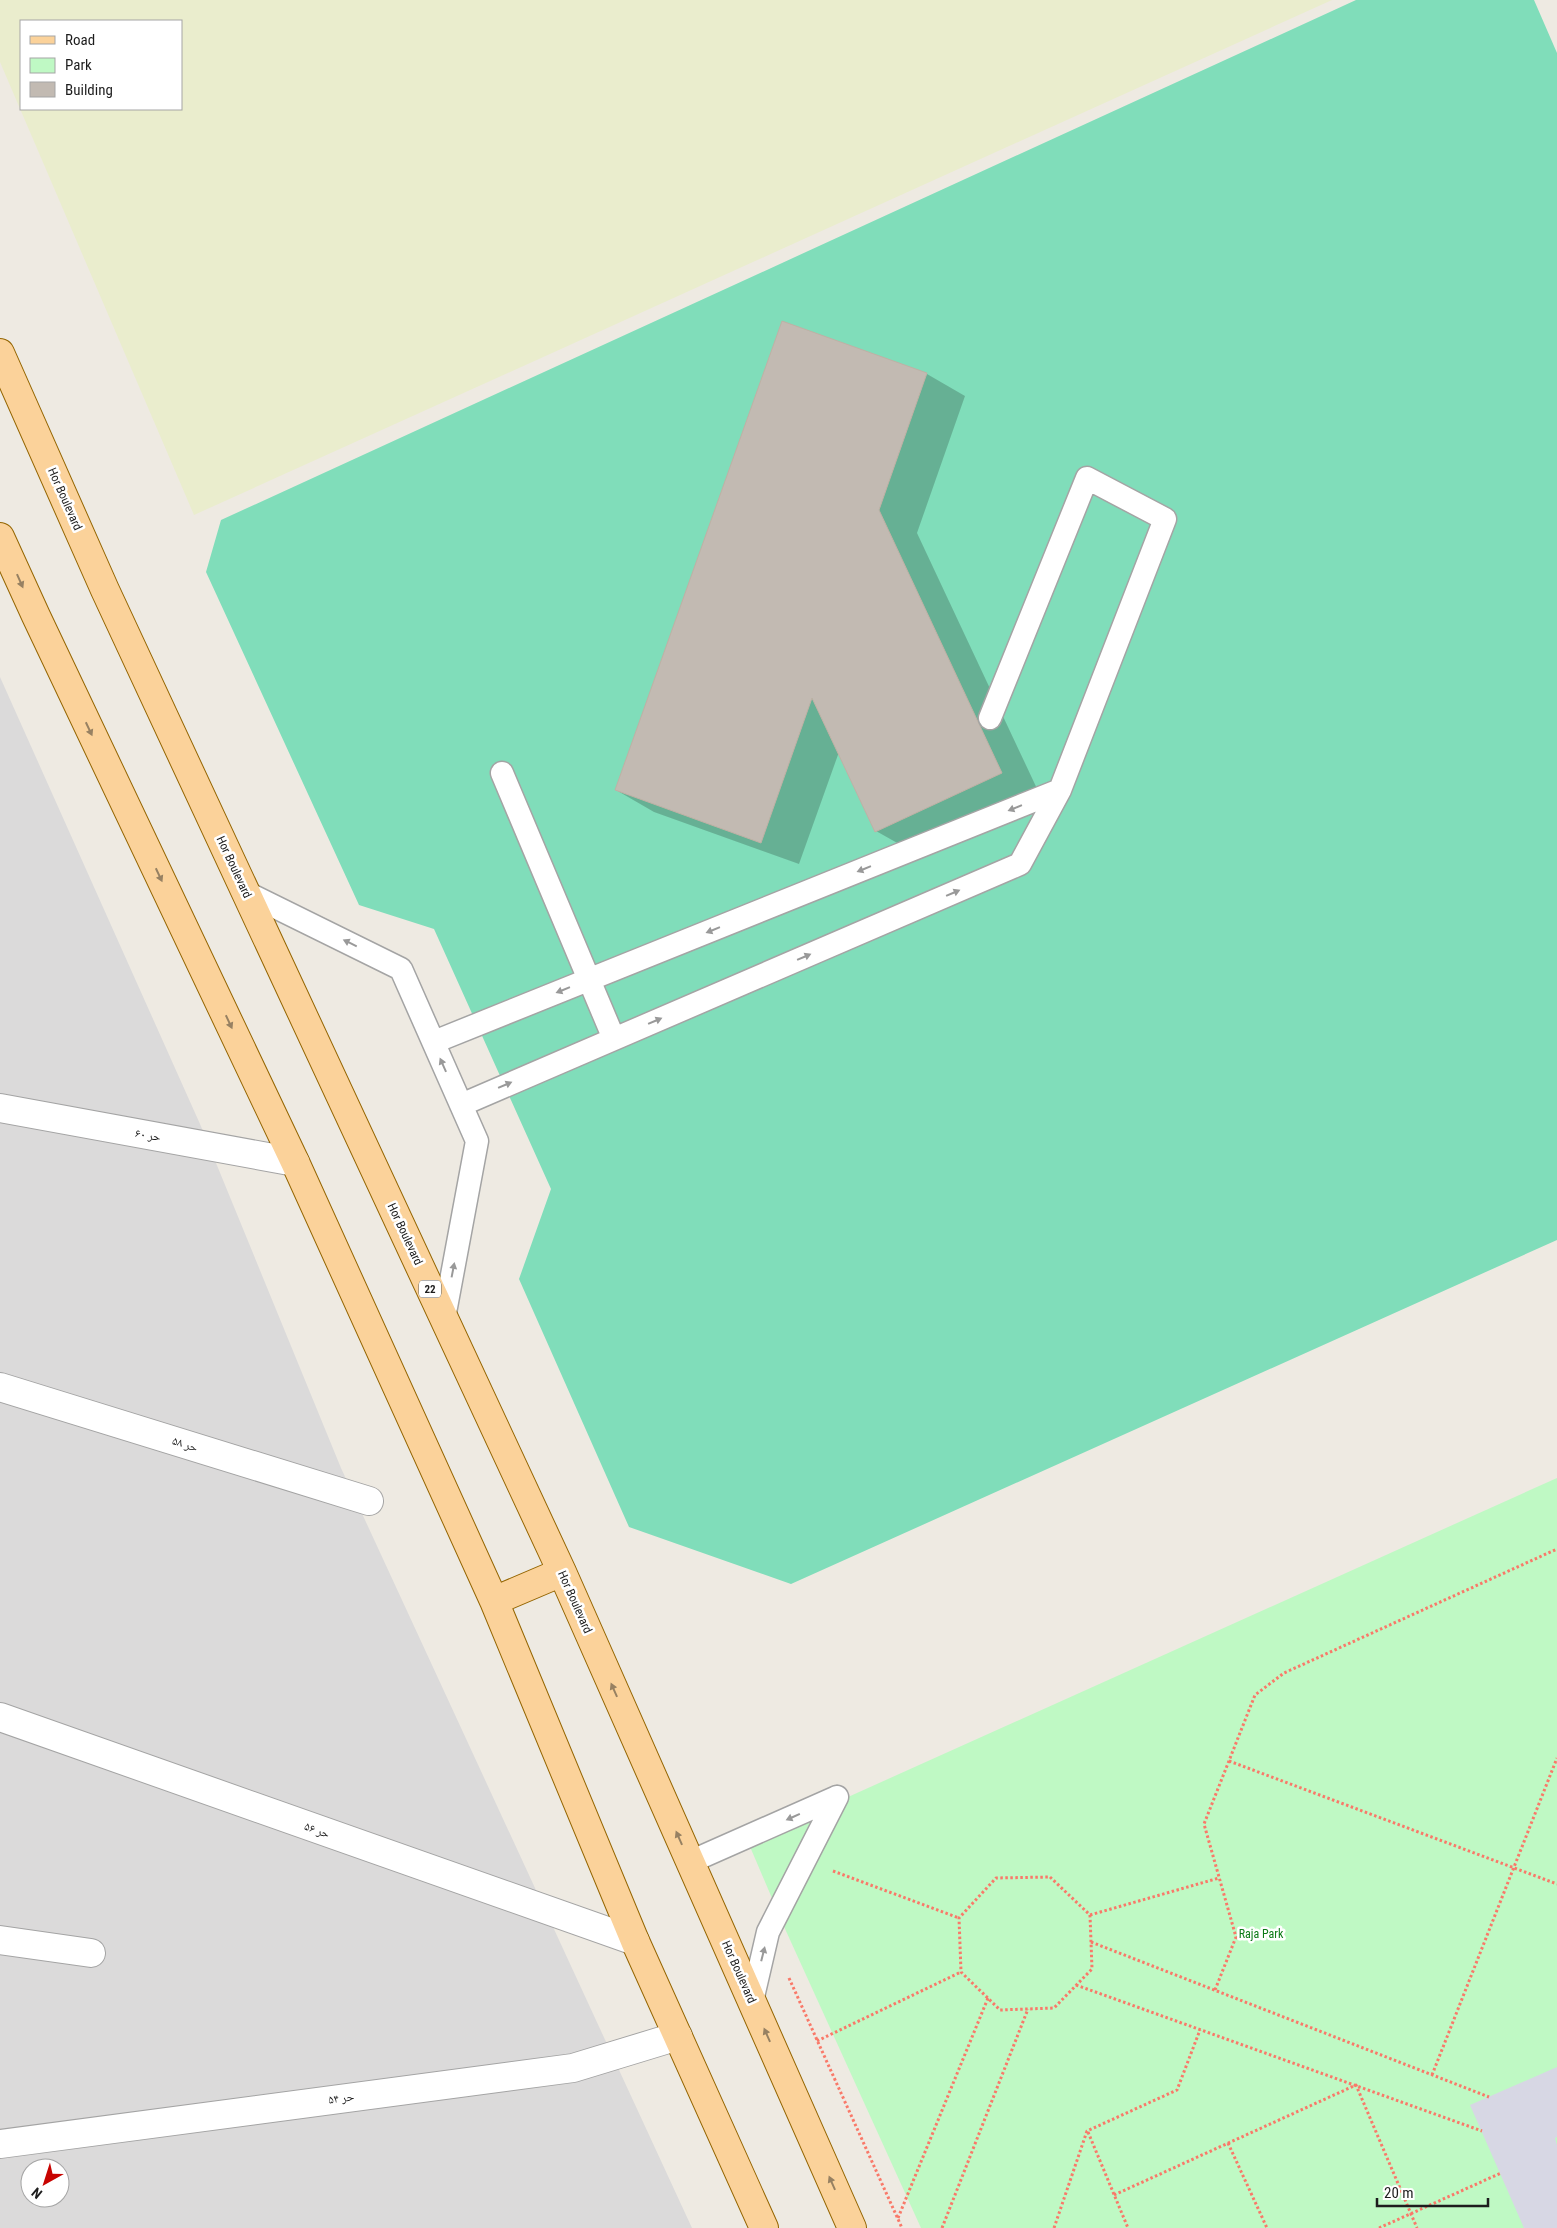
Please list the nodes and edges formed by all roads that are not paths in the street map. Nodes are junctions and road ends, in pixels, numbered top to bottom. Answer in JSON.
{"nodes":[{"id":1,"x":0,"y":353,"type":"edge"},
{"id":2,"x":0,"y":537,"type":"edge"},
{"id":3,"x":990,"y":718,"type":"dead end"},
{"id":4,"x":502,"y":773,"type":"dead end"},
{"id":5,"x":1060,"y":790,"type":"junction"},
{"id":6,"x":245,"y":892,"type":"junction"},
{"id":7,"x":589,"y":980,"type":"junction"},
{"id":8,"x":614,"y":1038,"type":"junction"},
{"id":9,"x":434,"y":1042,"type":"junction"},
{"id":10,"x":461,"y":1105,"type":"junction"},
{"id":11,"x":0,"y":1108,"type":"edge"},
{"id":12,"x":295,"y":1162,"type":"junction"},
{"id":13,"x":444,"y":1318,"type":"junction"},
{"id":14,"x":0,"y":1387,"type":"edge"},
{"id":15,"x":369,"y":1501,"type":"dead end"},
{"id":16,"x":562,"y":1572,"type":"junction"},
{"id":17,"x":494,"y":1601,"type":"junction"},
{"id":18,"x":0,"y":1717,"type":"edge"},
{"id":19,"x":690,"y":1862,"type":"junction"},
{"id":20,"x":0,"y":1940,"type":"edge"},
{"id":21,"x":635,"y":1941,"type":"junction"},
{"id":22,"x":91,"y":1953,"type":"dead end"},
{"id":23,"x":752,"y":2001,"type":"junction"},
{"id":24,"x":678,"y":2036,"type":"junction"},
{"id":25,"x":0,"y":2144,"type":"edge"},
{"id":26,"x":764,"y":2228,"type":"edge"},
{"id":27,"x":852,"y":2228,"type":"edge"}],
"edges":[{"from":1,"to":6,"type":"main road","name":"Hor Boulevard","number":"22"},
{"from":2,"to":12,"type":"main road","one_way":true},
{"from":3,"to":5,"type":"lane"},
{"from":4,"to":7,"type":"lane"},
{"from":5,"to":7,"type":"lane","one_way":true},
{"from":8,"to":5,"type":"lane","one_way":true},
{"from":9,"to":6,"type":"lane","one_way":true},
{"from":6,"to":13,"type":"main road","name":"Hor Boulevard","number":"22"},
{"from":7,"to":8,"type":"lane"},
{"from":7,"to":9,"type":"lane","one_way":true},
{"from":10,"to":8,"type":"lane","one_way":true},
{"from":10,"to":9,"type":"lane","one_way":true},
{"from":13,"to":10,"type":"lane","one_way":true},
{"from":11,"to":12,"type":"street","name":"حر ۶۰"},
{"from":12,"to":17,"type":"main road"},
{"from":13,"to":16,"type":"main road","name":"Hor Boulevard","number":"22"},
{"from":14,"to":15,"type":"street","name":"حر ۵۸"},
{"from":16,"to":17,"type":"main road"},
{"from":19,"to":16,"type":"main road","name":"Hor Boulevard","number":"22","one_way":true},
{"from":17,"to":21,"type":"main road"},
{"from":18,"to":21,"type":"street","name":"حر ۵۶"},
{"from":19,"to":23,"type":"main road","name":"Hor Boulevard","number":"22"},
{"from":23,"to":19,"type":"lane","one_way":true},
{"from":20,"to":22,"type":"street"},
{"from":21,"to":24,"type":"main road"},
{"from":27,"to":23,"type":"main road","name":"Hor Boulevard","number":"22","one_way":true},
{"from":24,"to":25,"type":"street","name":"حر ۵۴"},
{"from":24,"to":26,"type":"main road"}]}
